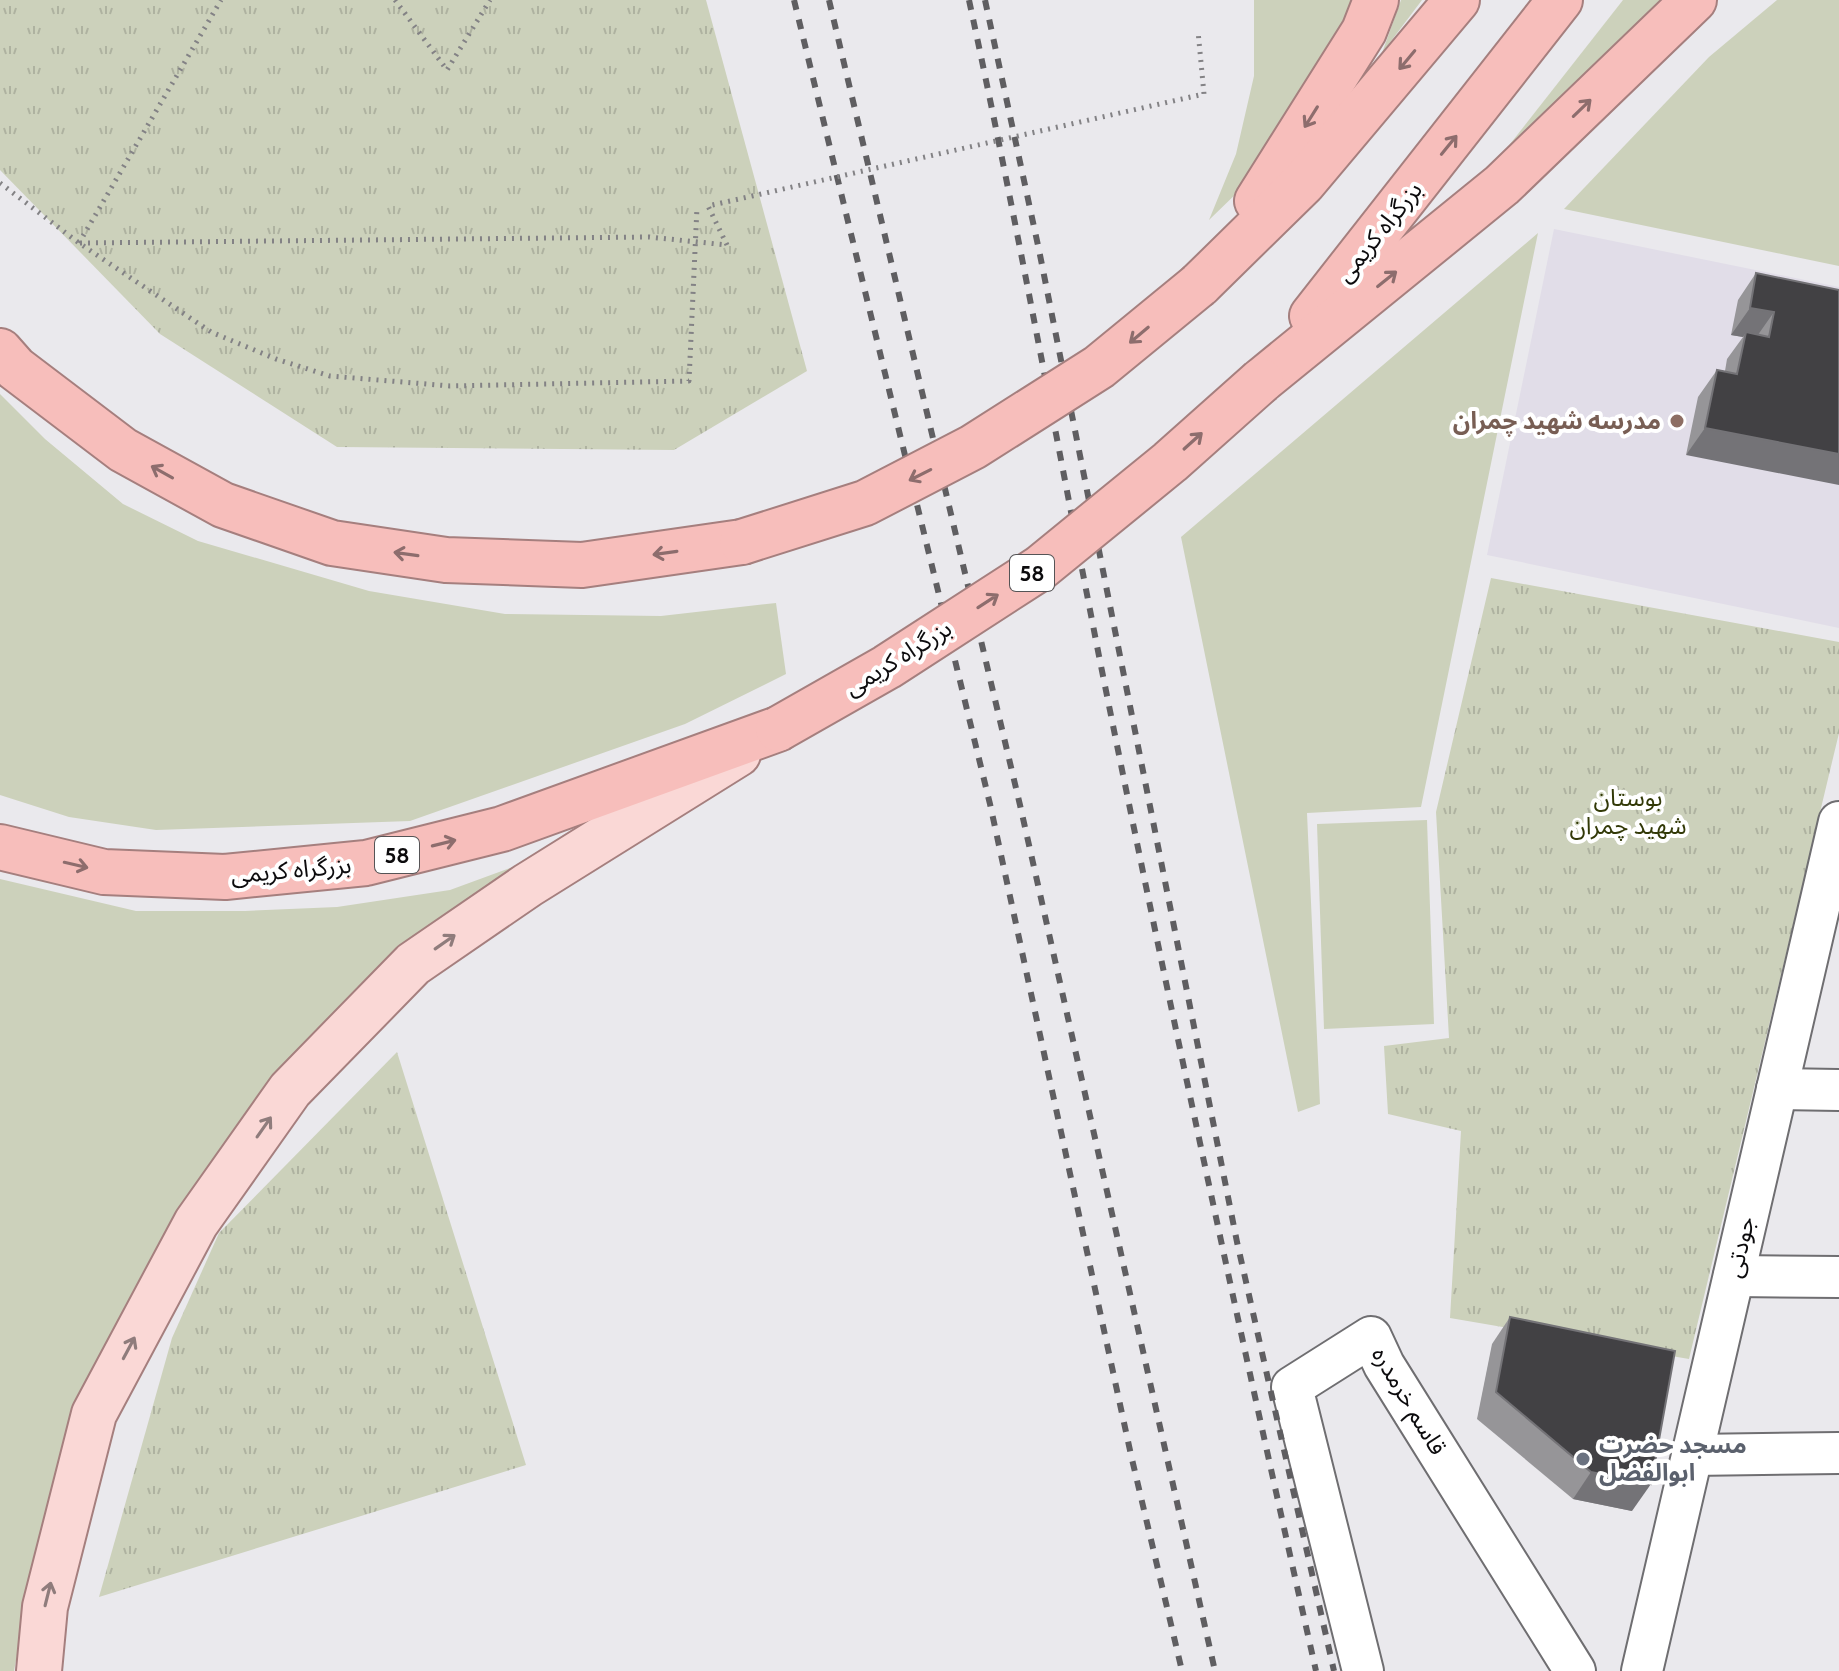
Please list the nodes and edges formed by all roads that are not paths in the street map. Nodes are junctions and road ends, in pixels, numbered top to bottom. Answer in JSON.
{"nodes":[{"id":1,"x":1376,"y":0,"type":"edge"},
{"id":2,"x":1457,"y":0,"type":"edge"},
{"id":3,"x":1560,"y":0,"type":"edge"},
{"id":4,"x":1694,"y":0,"type":"edge"},
{"id":5,"x":1199,"y":285,"type":"junction"},
{"id":6,"x":0,"y":351,"type":"edge"},
{"id":7,"x":1261,"y":381,"type":"junction"},
{"id":8,"x":778,"y":729,"type":"junction"},
{"id":9,"x":1839,"y":822,"type":"edge"},
{"id":10,"x":0,"y":847,"type":"edge"},
{"id":11,"x":1830,"y":905,"type":"edge"},
{"id":12,"x":1777,"y":1089,"type":"junction"},
{"id":13,"x":1839,"y":1090,"type":"edge"},
{"id":14,"x":1734,"y":1276,"type":"junction"},
{"id":15,"x":1839,"y":1277,"type":"edge"},
{"id":16,"x":1839,"y":1453,"type":"edge"},
{"id":17,"x":1692,"y":1455,"type":"junction"},
{"id":18,"x":39,"y":1671,"type":"edge"},
{"id":19,"x":1363,"y":1671,"type":"edge"},
{"id":20,"x":1575,"y":1671,"type":"edge"},
{"id":21,"x":1642,"y":1671,"type":"edge"}],
"edges":[{"from":1,"to":5,"type":"highway","one_way":true},
{"from":2,"to":5,"type":"highway","one_way":true},
{"from":7,"to":3,"type":"highway","name":"بزرگراه کریمی","number":"58","one_way":true},
{"from":7,"to":4,"type":"highway","one_way":true},
{"from":5,"to":6,"type":"highway","one_way":true,"bridge":true},
{"from":8,"to":7,"type":"highway","name":"بزرگراه کریمی","number":"58","one_way":true,"bridge":true},
{"from":10,"to":8,"type":"highway","name":"بزرگراه کریمی","number":"58","one_way":true},
{"from":18,"to":8,"type":"main road","one_way":true},
{"from":9,"to":11,"type":"street","name":"جودتی"},
{"from":11,"to":12,"type":"street","name":"جودتی"},
{"from":12,"to":13,"type":"street"},
{"from":12,"to":14,"type":"street","name":"جودتی"},
{"from":14,"to":15,"type":"street"},
{"from":14,"to":17,"type":"street","name":"جودتی"},
{"from":16,"to":17,"type":"street"},
{"from":17,"to":21,"type":"street","name":"جودتی"},
{"from":19,"to":20,"type":"street","name":"قاسم خرمدره"}]}
